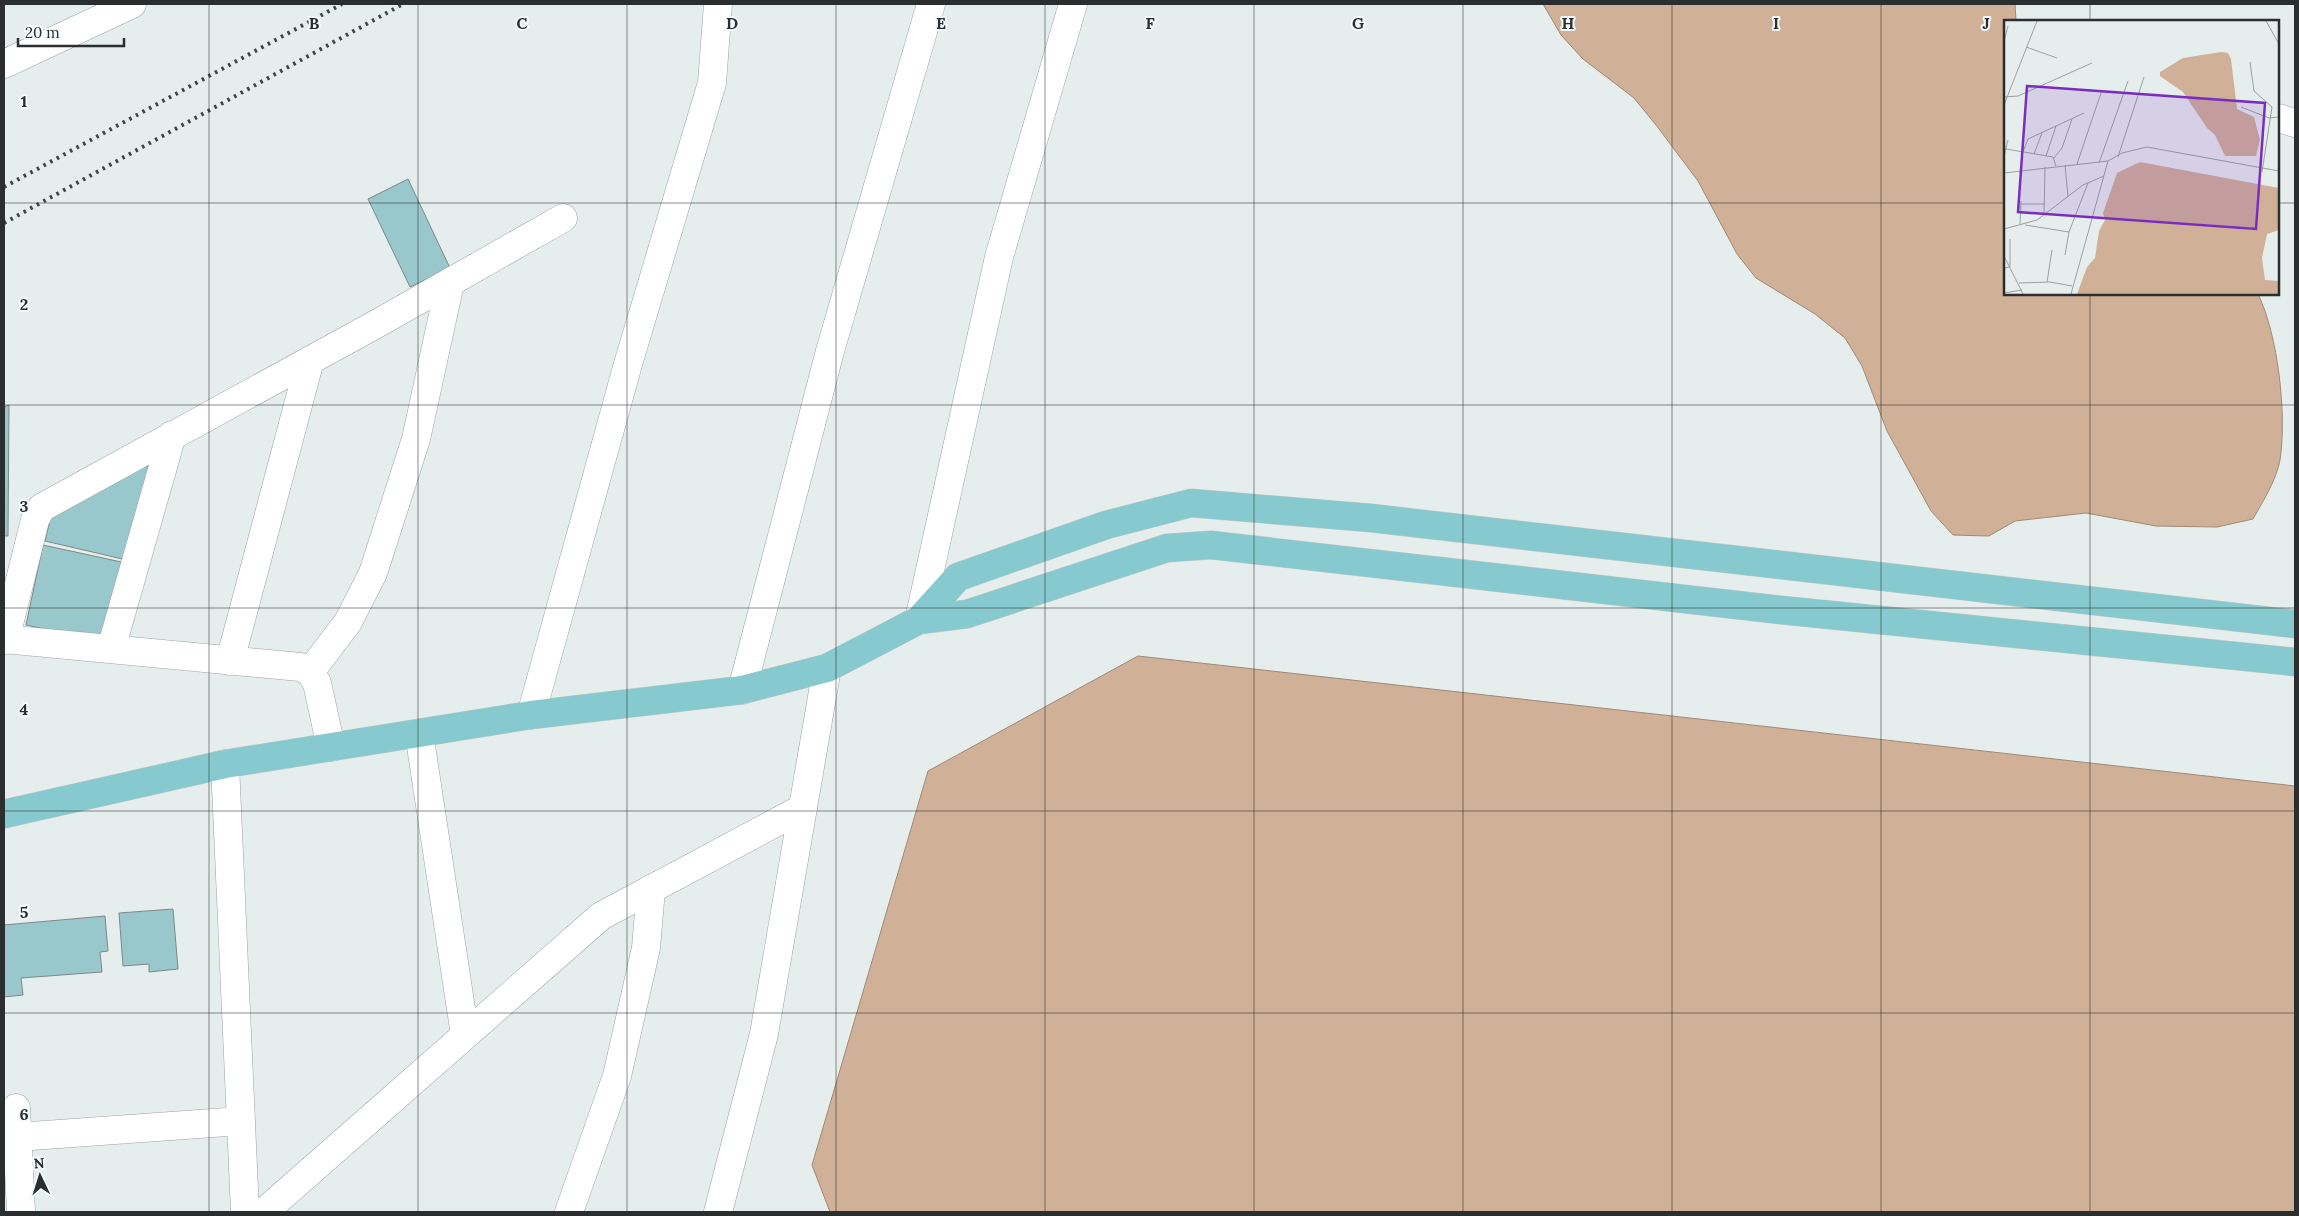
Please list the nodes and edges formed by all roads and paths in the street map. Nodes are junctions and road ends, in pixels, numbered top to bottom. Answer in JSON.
{"nodes":[{"id":1,"x":132,"y":4,"type":"edge"},
{"id":2,"x":718,"y":4,"type":"edge"},
{"id":3,"x":931,"y":4,"type":"edge"},
{"id":4,"x":1073,"y":4,"type":"edge"},
{"id":5,"x":4,"y":64,"type":"edge"},
{"id":6,"x":2279,"y":118,"type":"edge"},
{"id":7,"x":2295,"y":123,"type":"edge"},
{"id":8,"x":563,"y":218,"type":"dead end"},
{"id":9,"x":450,"y":282,"type":"junction"},
{"id":10,"x":310,"y":360,"type":"junction"},
{"id":11,"x":172,"y":435,"type":"junction"},
{"id":12,"x":919,"y":620,"type":"junction"},
{"id":13,"x":2295,"y":624,"type":"edge"},
{"id":14,"x":4,"y":639,"type":"edge"},
{"id":15,"x":111,"y":649,"type":"junction"},
{"id":16,"x":230,"y":661,"type":"junction"},
{"id":17,"x":2295,"y":662,"type":"edge"},
{"id":18,"x":828,"y":668,"type":"junction"},
{"id":19,"x":310,"y":672,"type":"junction"},
{"id":20,"x":742,"y":690,"type":"junction"},
{"id":21,"x":531,"y":715,"type":"junction"},
{"id":22,"x":419,"y":733,"type":"junction"},
{"id":23,"x":331,"y":747,"type":"junction"},
{"id":24,"x":226,"y":764,"type":"junction"},
{"id":25,"x":803,"y":808,"type":"junction"},
{"id":26,"x":4,"y":814,"type":"edge"},
{"id":27,"x":651,"y":889,"type":"junction"},
{"id":28,"x":465,"y":1035,"type":"junction"},
{"id":29,"x":16,"y":1108,"type":"dead end"},
{"id":30,"x":241,"y":1122,"type":"junction"},
{"id":31,"x":17,"y":1136,"type":"junction"},
{"id":32,"x":20,"y":1212,"type":"edge"},
{"id":33,"x":245,"y":1212,"type":"edge"},
{"id":34,"x":264,"y":1212,"type":"edge"},
{"id":35,"x":569,"y":1212,"type":"edge"},
{"id":36,"x":718,"y":1212,"type":"edge"}],
"edges":[{"from":1,"to":5,"type":"street"},
{"from":2,"to":21,"type":"street"},
{"from":3,"to":20,"type":"street"},
{"from":4,"to":12,"type":"street"},
{"from":6,"to":7,"type":"street"},
{"from":8,"to":9,"type":"street"},
{"from":9,"to":10,"type":"street"},
{"from":9,"to":19,"type":"street"},
{"from":10,"to":11,"type":"street"},
{"from":10,"to":16,"type":"street"},
{"from":11,"to":14,"type":"street"},
{"from":11,"to":15,"type":"street"},
{"from":12,"to":13,"type":"main road"},
{"from":12,"to":17,"type":"main road"},
{"from":12,"to":18,"type":"main road"},
{"from":14,"to":15,"type":"street"},
{"from":15,"to":16,"type":"street"},
{"from":16,"to":19,"type":"street"},
{"from":18,"to":20,"type":"main road"},
{"from":18,"to":25,"type":"street"},
{"from":19,"to":23,"type":"street"},
{"from":20,"to":21,"type":"main road"},
{"from":21,"to":22,"type":"main road"},
{"from":22,"to":23,"type":"main road"},
{"from":22,"to":28,"type":"street"},
{"from":23,"to":24,"type":"main road"},
{"from":24,"to":26,"type":"main road"},
{"from":24,"to":30,"type":"street"},
{"from":25,"to":27,"type":"street"},
{"from":25,"to":36,"type":"street"},
{"from":27,"to":28,"type":"street"},
{"from":27,"to":35,"type":"street"},
{"from":28,"to":34,"type":"street"},
{"from":29,"to":31,"type":"street"},
{"from":30,"to":31,"type":"street"},
{"from":30,"to":33,"type":"street"},
{"from":31,"to":32,"type":"street"}]}
